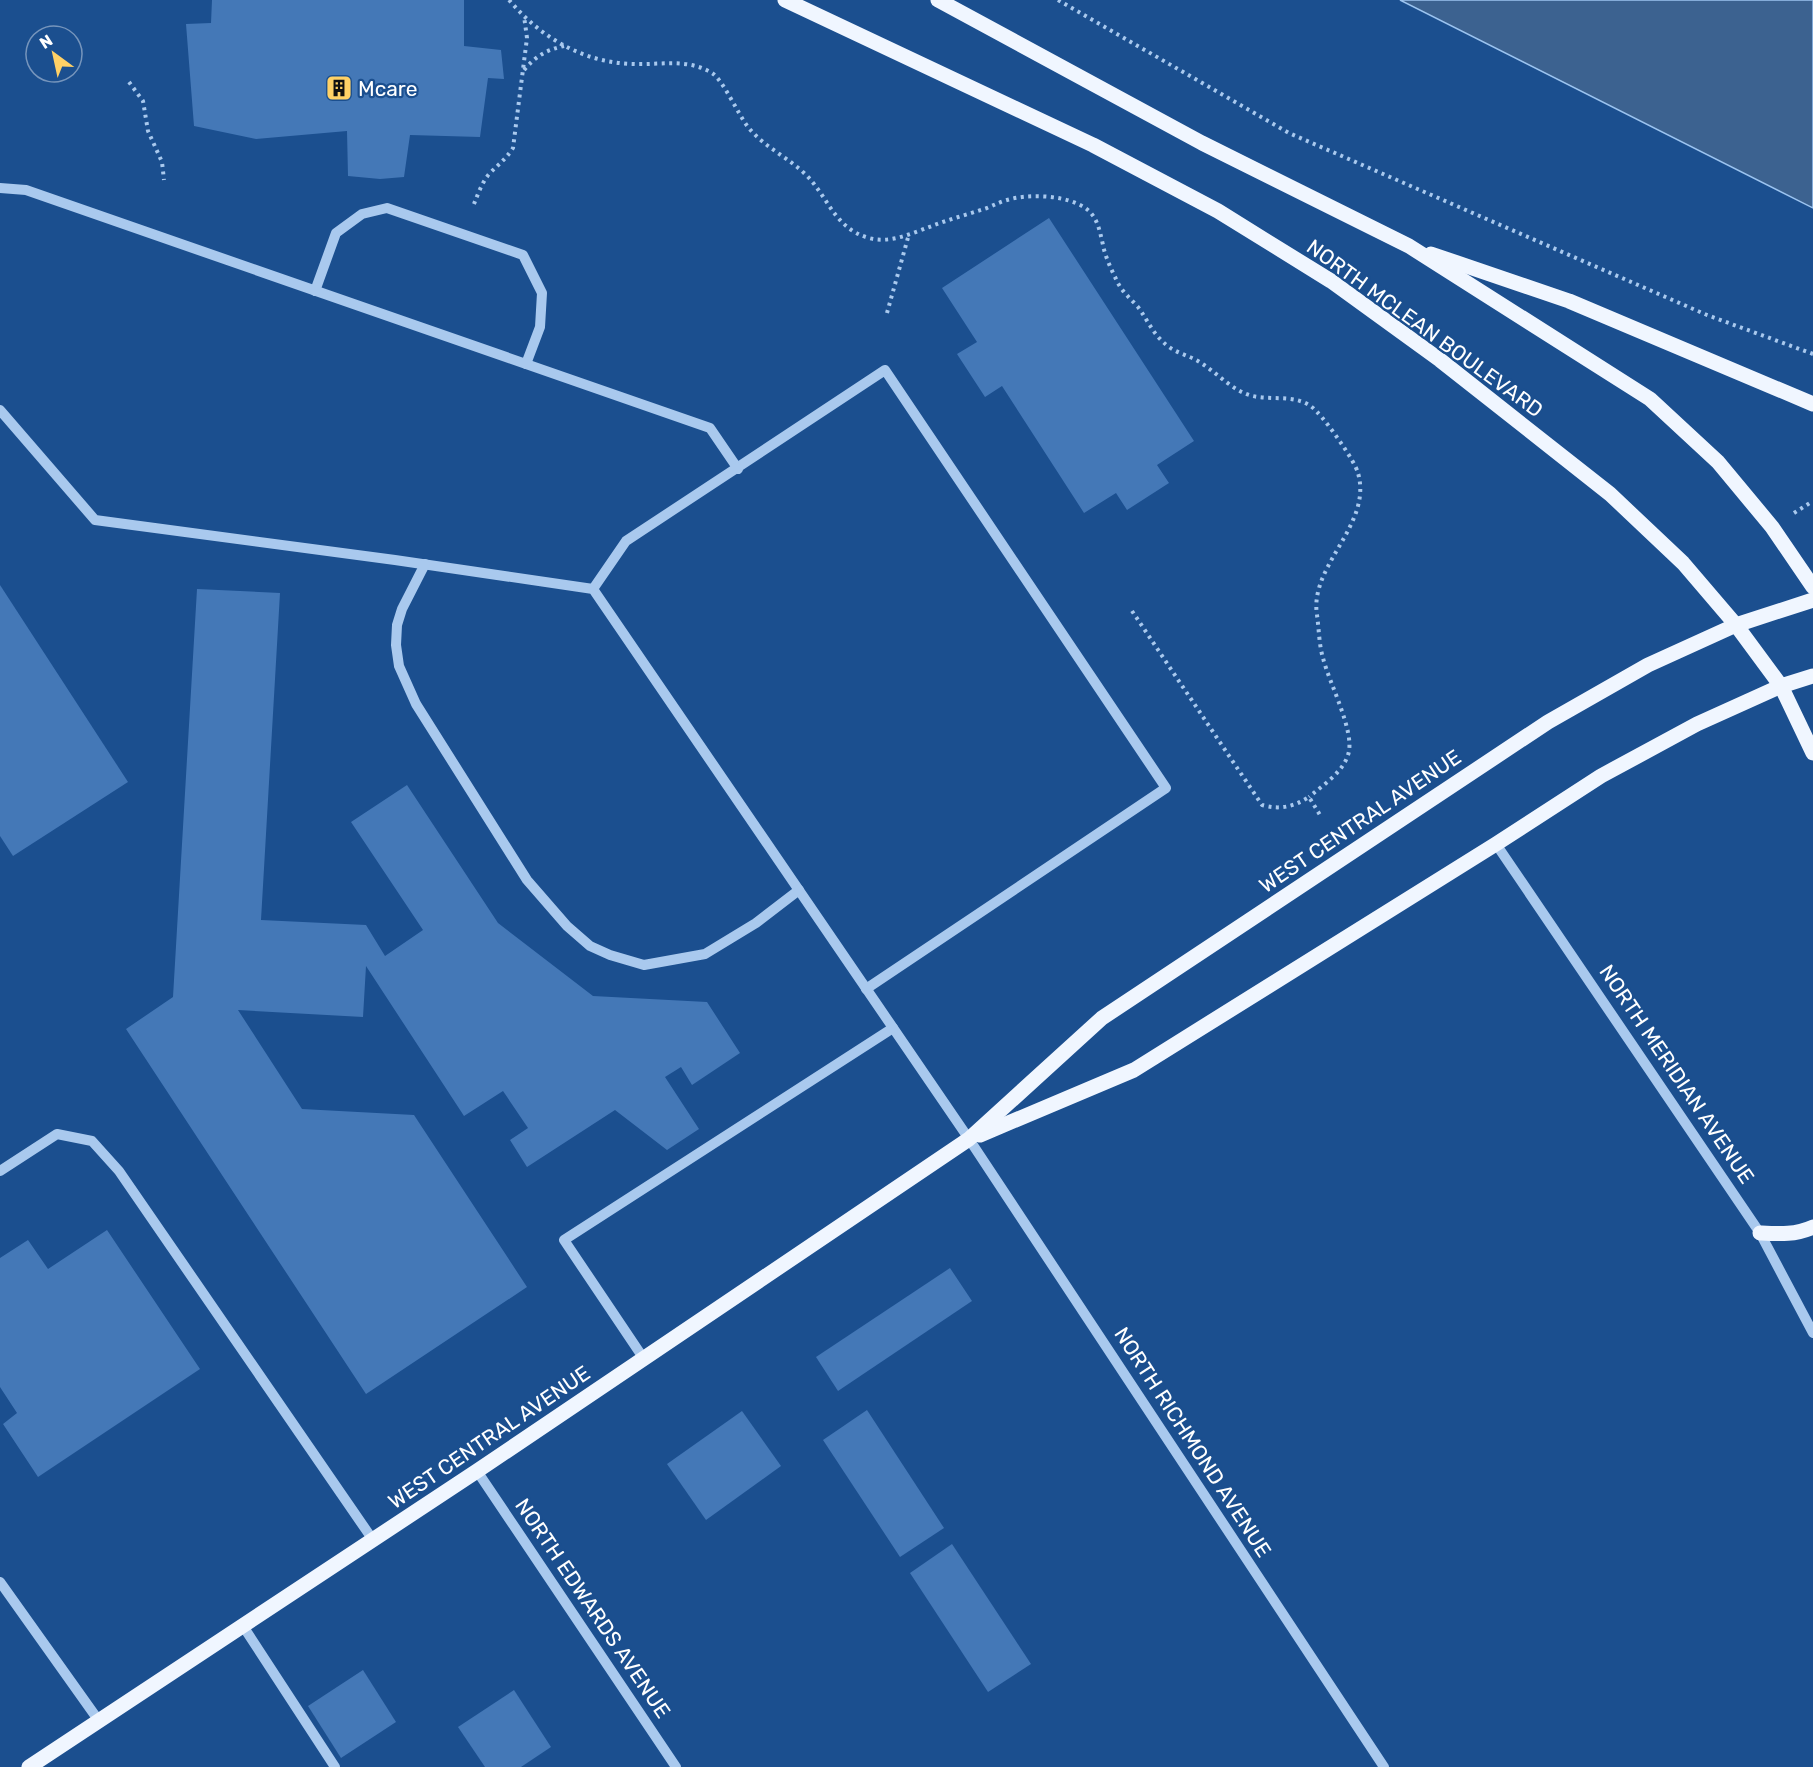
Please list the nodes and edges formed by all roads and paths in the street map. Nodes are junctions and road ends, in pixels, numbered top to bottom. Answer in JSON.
{"nodes":[{"id":1,"x":509,"y":0,"type":"edge"},
{"id":2,"x":785,"y":0,"type":"edge"},
{"id":3,"x":938,"y":0,"type":"edge"},
{"id":4,"x":1058,"y":0,"type":"edge"},
{"id":5,"x":524,"y":15,"type":"junction"},
{"id":6,"x":564,"y":46,"type":"junction"},
{"id":7,"x":523,"y":70,"type":"junction"},
{"id":8,"x":129,"y":82,"type":"dead end"},
{"id":9,"x":164,"y":180,"type":"dead end"},
{"id":10,"x":0,"y":188,"type":"edge"},
{"id":11,"x":474,"y":204,"type":"dead end"},
{"id":12,"x":909,"y":234,"type":"junction"},
{"id":13,"x":1409,"y":246,"type":"junction"},
{"id":14,"x":315,"y":291,"type":"junction"},
{"id":15,"x":887,"y":313,"type":"dead end"},
{"id":16,"x":1813,"y":354,"type":"edge"},
{"id":17,"x":526,"y":364,"type":"junction"},
{"id":18,"x":1813,"y":404,"type":"edge"},
{"id":19,"x":0,"y":410,"type":"edge"},
{"id":20,"x":738,"y":469,"type":"junction"},
{"id":21,"x":1813,"y":501,"type":"edge"},
{"id":22,"x":1785,"y":518,"type":"dead end"},
{"id":23,"x":425,"y":564,"type":"junction"},
{"id":24,"x":1813,"y":587,"type":"edge"},
{"id":25,"x":593,"y":589,"type":"junction"},
{"id":26,"x":1813,"y":600,"type":"edge"},
{"id":27,"x":1132,"y":611,"type":"dead end"},
{"id":28,"x":1736,"y":625,"type":"junction"},
{"id":29,"x":1813,"y":676,"type":"edge"},
{"id":30,"x":1781,"y":686,"type":"junction"},
{"id":31,"x":1813,"y":753,"type":"edge"},
{"id":32,"x":1309,"y":797,"type":"junction"},
{"id":33,"x":1320,"y":815,"type":"dead end"},
{"id":34,"x":1496,"y":844,"type":"junction"},
{"id":35,"x":799,"y":890,"type":"junction"},
{"id":36,"x":866,"y":989,"type":"junction"},
{"id":37,"x":893,"y":1028,"type":"junction"},
{"id":38,"x":969,"y":1140,"type":"junction"},
{"id":39,"x":0,"y":1171,"type":"edge"},
{"id":40,"x":1813,"y":1227,"type":"edge"},
{"id":41,"x":1760,"y":1233,"type":"junction"},
{"id":42,"x":1813,"y":1333,"type":"edge"},
{"id":43,"x":644,"y":1359,"type":"junction"},
{"id":44,"x":477,"y":1471,"type":"junction"},
{"id":45,"x":373,"y":1540,"type":"junction"},
{"id":46,"x":0,"y":1582,"type":"edge"},
{"id":47,"x":243,"y":1626,"type":"junction"},
{"id":48,"x":99,"y":1721,"type":"junction"},
{"id":49,"x":29,"y":1767,"type":"edge"},
{"id":50,"x":335,"y":1767,"type":"edge"},
{"id":51,"x":676,"y":1767,"type":"edge"},
{"id":52,"x":1384,"y":1767,"type":"edge"}],
"edges":[{"from":1,"to":5,"type":"path"},
{"from":2,"to":28,"type":"main road","name":"NORTH MCLEAN BOULEVARD"},
{"from":3,"to":13,"type":"main road","name":"NORTH MCLEAN BOULEVARD"},
{"from":4,"to":16,"type":"path"},
{"from":5,"to":6,"type":"path"},
{"from":5,"to":7,"type":"path"},
{"from":6,"to":7,"type":"path"},
{"from":6,"to":12,"type":"path"},
{"from":7,"to":11,"type":"path"},
{"from":8,"to":9,"type":"path"},
{"from":10,"to":14,"type":"street"},
{"from":12,"to":15,"type":"path"},
{"from":12,"to":32,"type":"path"},
{"from":13,"to":18,"type":"main road"},
{"from":13,"to":24,"type":"main road","name":"NORTH MCLEAN BOULEVARD"},
{"from":14,"to":17,"type":"street"},
{"from":14,"to":17,"type":"street"},
{"from":17,"to":20,"type":"street"},
{"from":19,"to":23,"type":"street"},
{"from":20,"to":25,"type":"street"},
{"from":20,"to":36,"type":"street"},
{"from":21,"to":22,"type":"path"},
{"from":23,"to":25,"type":"street"},
{"from":23,"to":35,"type":"street"},
{"from":25,"to":35,"type":"street","name":"NORTH RICHMOND AVENUE"},
{"from":26,"to":28,"type":"main road","name":"WEST CENTRAL AVENUE"},
{"from":27,"to":32,"type":"path"},
{"from":28,"to":30,"type":"main road","name":"NORTH MCLEAN BOULEVARD"},
{"from":28,"to":38,"type":"main road","name":"WEST CENTRAL AVENUE"},
{"from":29,"to":30,"type":"main road"},
{"from":30,"to":31,"type":"main road"},
{"from":30,"to":34,"type":"main road","name":"WEST CENTRAL AVENUE"},
{"from":32,"to":33,"type":"path"},
{"from":34,"to":38,"type":"main road","name":"WEST CENTRAL AVENUE"},
{"from":34,"to":41,"type":"street","name":"NORTH MERIDIAN AVENUE"},
{"from":35,"to":36,"type":"street","name":"NORTH RICHMOND AVENUE"},
{"from":36,"to":37,"type":"street","name":"NORTH RICHMOND AVENUE"},
{"from":37,"to":38,"type":"street","name":"NORTH RICHMOND AVENUE"},
{"from":37,"to":43,"type":"street"},
{"from":38,"to":43,"type":"main road","name":"WEST CENTRAL AVENUE"},
{"from":38,"to":52,"type":"street","name":"NORTH RICHMOND AVENUE"},
{"from":39,"to":45,"type":"street"},
{"from":40,"to":41,"type":"main road"},
{"from":41,"to":42,"type":"street","name":"NORTH MERIDIAN AVENUE"},
{"from":43,"to":44,"type":"main road","name":"WEST CENTRAL AVENUE"},
{"from":44,"to":45,"type":"main road","name":"WEST CENTRAL AVENUE"},
{"from":44,"to":51,"type":"street","name":"NORTH EDWARDS AVENUE"},
{"from":45,"to":47,"type":"main road","name":"WEST CENTRAL AVENUE"},
{"from":46,"to":48,"type":"street"},
{"from":47,"to":48,"type":"main road","name":"WEST CENTRAL AVENUE"},
{"from":47,"to":50,"type":"street"},
{"from":48,"to":49,"type":"main road","name":"WEST CENTRAL AVENUE"}]}
